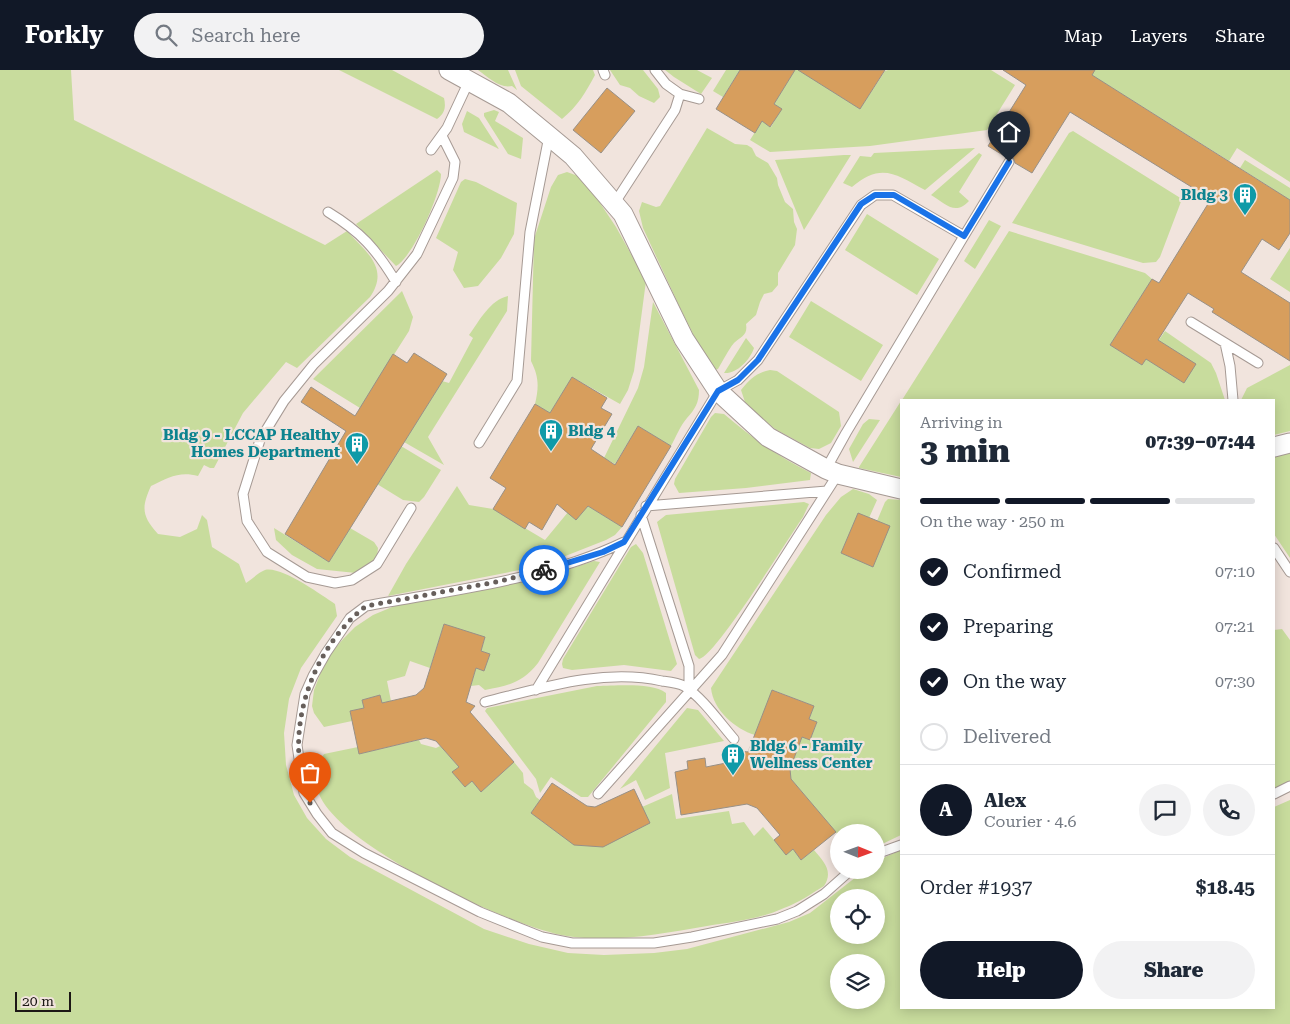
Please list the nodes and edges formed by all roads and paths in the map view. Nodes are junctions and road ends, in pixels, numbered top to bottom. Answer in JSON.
{"nodes":[{"id":1,"x":449,"y":70,"type":"edge"},
{"id":2,"x":656,"y":70,"type":"edge"},
{"id":3,"x":469,"y":81,"type":"junction"},
{"id":4,"x":680,"y":94,"type":"junction"},
{"id":5,"x":699,"y":99,"type":"dead end"},
{"id":6,"x":442,"y":136,"type":"junction"},
{"id":7,"x":549,"y":136,"type":"junction"},
{"id":8,"x":431,"y":150,"type":"dead end"},
{"id":9,"x":1009,"y":162,"type":"dead end"},
{"id":10,"x":614,"y":204,"type":"junction"},
{"id":11,"x":328,"y":212,"type":"dead end"},
{"id":12,"x":964,"y":236,"type":"junction"},
{"id":13,"x":396,"y":282,"type":"junction"},
{"id":14,"x":1191,"y":322,"type":"dead end"},
{"id":15,"x":1225,"y":343,"type":"junction"},
{"id":16,"x":1258,"y":363,"type":"dead end"},
{"id":17,"x":718,"y":391,"type":"junction"},
{"id":18,"x":1233,"y":399,"type":"edge"},
{"id":19,"x":478,"y":443,"type":"dead end"},
{"id":20,"x":1290,"y":444,"type":"edge"},
{"id":21,"x":1275,"y":447,"type":"edge"},
{"id":22,"x":832,"y":472,"type":"junction"},
{"id":23,"x":900,"y":490,"type":"edge"},
{"id":24,"x":827,"y":491,"type":"junction"},
{"id":25,"x":646,"y":506,"type":"junction"},
{"id":26,"x":410,"y":508,"type":"dead end"},
{"id":27,"x":641,"y":515,"type":"junction"},
{"id":28,"x":624,"y":542,"type":"junction"},
{"id":29,"x":1275,"y":550,"type":"edge"},
{"id":30,"x":1290,"y":572,"type":"edge"},
{"id":31,"x":536,"y":690,"type":"junction"},
{"id":32,"x":689,"y":690,"type":"junction"},
{"id":33,"x":484,"y":702,"type":"dead end"},
{"id":34,"x":734,"y":739,"type":"dead end"},
{"id":35,"x":1290,"y":786,"type":"edge"},
{"id":36,"x":598,"y":794,"type":"dead end"},
{"id":37,"x":1275,"y":794,"type":"edge"},
{"id":38,"x":900,"y":845,"type":"edge"},
{"id":39,"x":885,"y":851,"type":"edge"},
{"id":40,"x":841,"y":879,"type":"edge"}],
"edges":[{"from":1,"to":3,"type":"street"},
{"from":2,"to":4,"type":"lane"},
{"from":3,"to":6,"type":"lane"},
{"from":3,"to":7,"type":"street"},
{"from":4,"to":5,"type":"lane"},
{"from":4,"to":10,"type":"lane"},
{"from":6,"to":8,"type":"lane"},
{"from":6,"to":13,"type":"lane"},
{"from":7,"to":10,"type":"street"},
{"from":7,"to":19,"type":"lane"},
{"from":9,"to":12,"type":"lane"},
{"from":10,"to":17,"type":"street"},
{"from":11,"to":13,"type":"lane"},
{"from":12,"to":17,"type":"lane"},
{"from":12,"to":22,"type":"lane"},
{"from":13,"to":26,"type":"lane"},
{"from":14,"to":15,"type":"lane"},
{"from":15,"to":16,"type":"lane"},
{"from":15,"to":18,"type":"lane"},
{"from":17,"to":22,"type":"street"},
{"from":17,"to":25,"type":"lane"},
{"from":20,"to":21,"type":"street"},
{"from":22,"to":23,"type":"street"},
{"from":22,"to":24,"type":"lane"},
{"from":24,"to":25,"type":"lane"},
{"from":24,"to":32,"type":"lane"},
{"from":25,"to":27,"type":"lane"},
{"from":27,"to":28,"type":"lane"},
{"from":27,"to":32,"type":"lane"},
{"from":28,"to":31,"type":"lane"},
{"from":28,"to":40,"type":"lane"},
{"from":29,"to":30,"type":"lane"},
{"from":31,"to":32,"type":"lane"},
{"from":31,"to":33,"type":"lane"},
{"from":32,"to":34,"type":"lane"},
{"from":32,"to":36,"type":"lane"},
{"from":35,"to":37,"type":"lane"},
{"from":38,"to":39,"type":"lane"}]}
